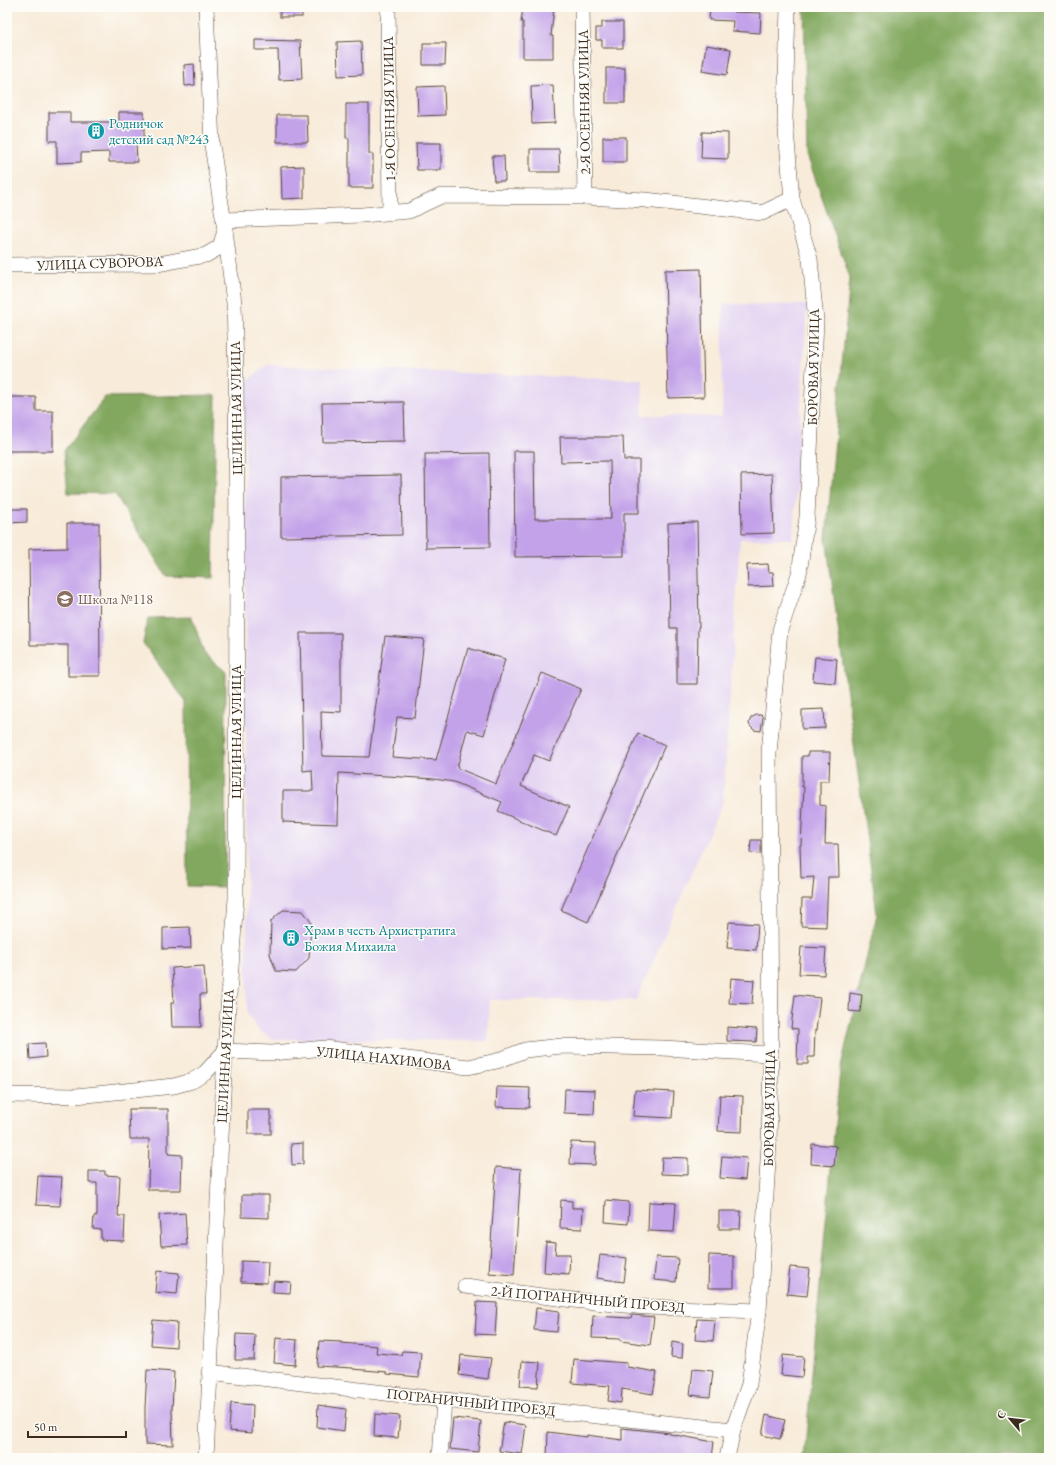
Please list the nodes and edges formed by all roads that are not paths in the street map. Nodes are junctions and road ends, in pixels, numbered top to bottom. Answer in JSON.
{"nodes":[{"id":1,"x":206,"y":7,"type":"edge"},
{"id":2,"x":388,"y":7,"type":"edge"},
{"id":3,"x":582,"y":7,"type":"edge"},
{"id":4,"x":788,"y":7,"type":"edge"},
{"id":5,"x":585,"y":197,"type":"junction"},
{"id":6,"x":792,"y":199,"type":"junction"},
{"id":7,"x":390,"y":212,"type":"junction"},
{"id":8,"x":224,"y":225,"type":"junction"},
{"id":9,"x":7,"y":265,"type":"edge"},
{"id":10,"x":225,"y":1051,"type":"junction"},
{"id":11,"x":771,"y":1054,"type":"junction"},
{"id":12,"x":7,"y":1095,"type":"edge"},
{"id":13,"x":465,"y":1286,"type":"dead end"},
{"id":14,"x":759,"y":1311,"type":"junction"},
{"id":15,"x":209,"y":1372,"type":"junction"},
{"id":16,"x":444,"y":1400,"type":"junction"},
{"id":17,"x":733,"y":1430,"type":"junction"},
{"id":18,"x":206,"y":1458,"type":"edge"},
{"id":19,"x":440,"y":1458,"type":"edge"},
{"id":20,"x":726,"y":1458,"type":"edge"}],
"edges":[{"from":1,"to":8,"type":"street","name":"ЦЕЛИННАЯ УЛИЦА"},
{"from":2,"to":7,"type":"street","name":"1-Я ОСЕННЯЯ УЛИЦА"},
{"from":3,"to":5,"type":"street","name":"2-Я ОСЕННЯЯ УЛИЦА"},
{"from":4,"to":6,"type":"street","name":"БОРОВАЯ УЛИЦА"},
{"from":5,"to":6,"type":"street"},
{"from":5,"to":7,"type":"street"},
{"from":6,"to":11,"type":"street","name":"БОРОВАЯ УЛИЦА"},
{"from":7,"to":8,"type":"street"},
{"from":8,"to":9,"type":"street","name":"УЛИЦА СУВОРОВА"},
{"from":8,"to":10,"type":"street","name":"ЦЕЛИННАЯ УЛИЦА"},
{"from":10,"to":11,"type":"street","name":"УЛИЦА НАХИМОВА"},
{"from":10,"to":12,"type":"street"},
{"from":10,"to":15,"type":"street","name":"ЦЕЛИННАЯ УЛИЦА"},
{"from":11,"to":14,"type":"street","name":"БОРОВАЯ УЛИЦА"},
{"from":13,"to":14,"type":"street","name":"2-Й ПОГРАНИЧНЫЙ ПРОЕЗД"},
{"from":14,"to":17,"type":"street","name":"БОРОВАЯ УЛИЦА"},
{"from":15,"to":16,"type":"street","name":"ПОГРАНИЧНЫЙ ПРОЕЗД"},
{"from":15,"to":18,"type":"street","name":"ЦЕЛИННАЯ УЛИЦА"},
{"from":16,"to":17,"type":"street","name":"ПОГРАНИЧНЫЙ ПРОЕЗД"},
{"from":16,"to":19,"type":"street"},
{"from":17,"to":20,"type":"street","name":"БОРОВАЯ УЛИЦА"}]}
